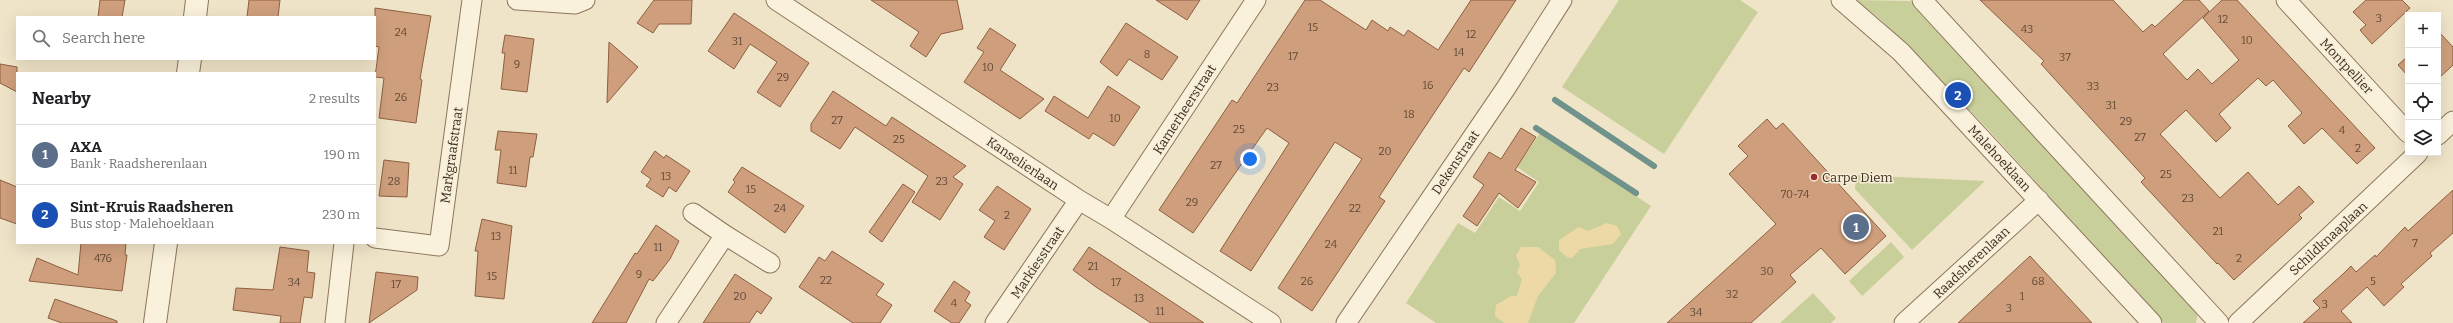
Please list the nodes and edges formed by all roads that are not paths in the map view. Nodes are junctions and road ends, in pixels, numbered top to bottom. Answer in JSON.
{"nodes":[{"id":1,"x":197,"y":0,"type":"edge"},
{"id":2,"x":472,"y":0,"type":"edge"},
{"id":3,"x":517,"y":0,"type":"edge"},
{"id":4,"x":586,"y":0,"type":"edge"},
{"id":5,"x":776,"y":0,"type":"edge"},
{"id":6,"x":1256,"y":0,"type":"edge"},
{"id":7,"x":1562,"y":0,"type":"edge"},
{"id":8,"x":1841,"y":0,"type":"edge"},
{"id":9,"x":1922,"y":0,"type":"edge"},
{"id":10,"x":2286,"y":0,"type":"edge"},
{"id":11,"x":195,"y":16,"type":"edge"},
{"id":12,"x":190,"y":60,"type":"edge"},
{"id":13,"x":188,"y":72,"type":"edge"},
{"id":14,"x":2453,"y":121,"type":"edge"},
{"id":15,"x":2405,"y":130,"type":"edge"},
{"id":16,"x":2441,"y":132,"type":"edge"},
{"id":17,"x":2415,"y":156,"type":"edge"},
{"id":18,"x":1079,"y":200,"type":"junction"},
{"id":19,"x":2038,"y":200,"type":"junction"},
{"id":20,"x":693,"y":213,"type":"dead end"},
{"id":21,"x":1111,"y":219,"type":"junction"},
{"id":22,"x":725,"y":235,"type":"junction"},
{"id":23,"x":376,"y":238,"type":"edge"},
{"id":24,"x":166,"y":244,"type":"edge"},
{"id":25,"x":344,"y":244,"type":"edge"},
{"id":26,"x":770,"y":263,"type":"dead end"},
{"id":27,"x":155,"y":323,"type":"edge"},
{"id":28,"x":336,"y":323,"type":"edge"},
{"id":29,"x":666,"y":323,"type":"edge"},
{"id":30,"x":995,"y":323,"type":"edge"},
{"id":31,"x":1271,"y":323,"type":"edge"},
{"id":32,"x":1346,"y":323,"type":"edge"},
{"id":33,"x":1904,"y":323,"type":"edge"},
{"id":34,"x":2152,"y":323,"type":"edge"},
{"id":35,"x":2219,"y":323,"type":"edge"},
{"id":36,"x":2238,"y":323,"type":"edge"}],
"edges":[{"from":1,"to":11,"type":"street"},
{"from":2,"to":23,"type":"street","name":"Markgraafstraat"},
{"from":3,"to":4,"type":"street"},
{"from":5,"to":18,"type":"street","name":"Kanselierlaan"},
{"from":6,"to":21,"type":"street","name":"Kamerheerstraat"},
{"from":7,"to":32,"type":"street","name":"Dekenstraat"},
{"from":8,"to":19,"type":"street","name":"Malehoeklaan"},
{"from":9,"to":35,"type":"street"},
{"from":10,"to":15,"type":"street","name":"Montpellier"},
{"from":12,"to":13,"type":"street"},
{"from":14,"to":16,"type":"street"},
{"from":17,"to":36,"type":"street","name":"Schildknaaplaan"},
{"from":18,"to":21,"type":"street","name":"Kanselierlaan"},
{"from":18,"to":30,"type":"street","name":"Markiesstraat"},
{"from":19,"to":33,"type":"street","name":"Raadsherenlaan"},
{"from":19,"to":34,"type":"street","name":"Malehoeklaan"},
{"from":20,"to":22,"type":"street"},
{"from":21,"to":31,"type":"street","name":"Kanselierlaan"},
{"from":22,"to":26,"type":"street"},
{"from":22,"to":29,"type":"street"},
{"from":24,"to":27,"type":"street"},
{"from":25,"to":28,"type":"street"}]}
